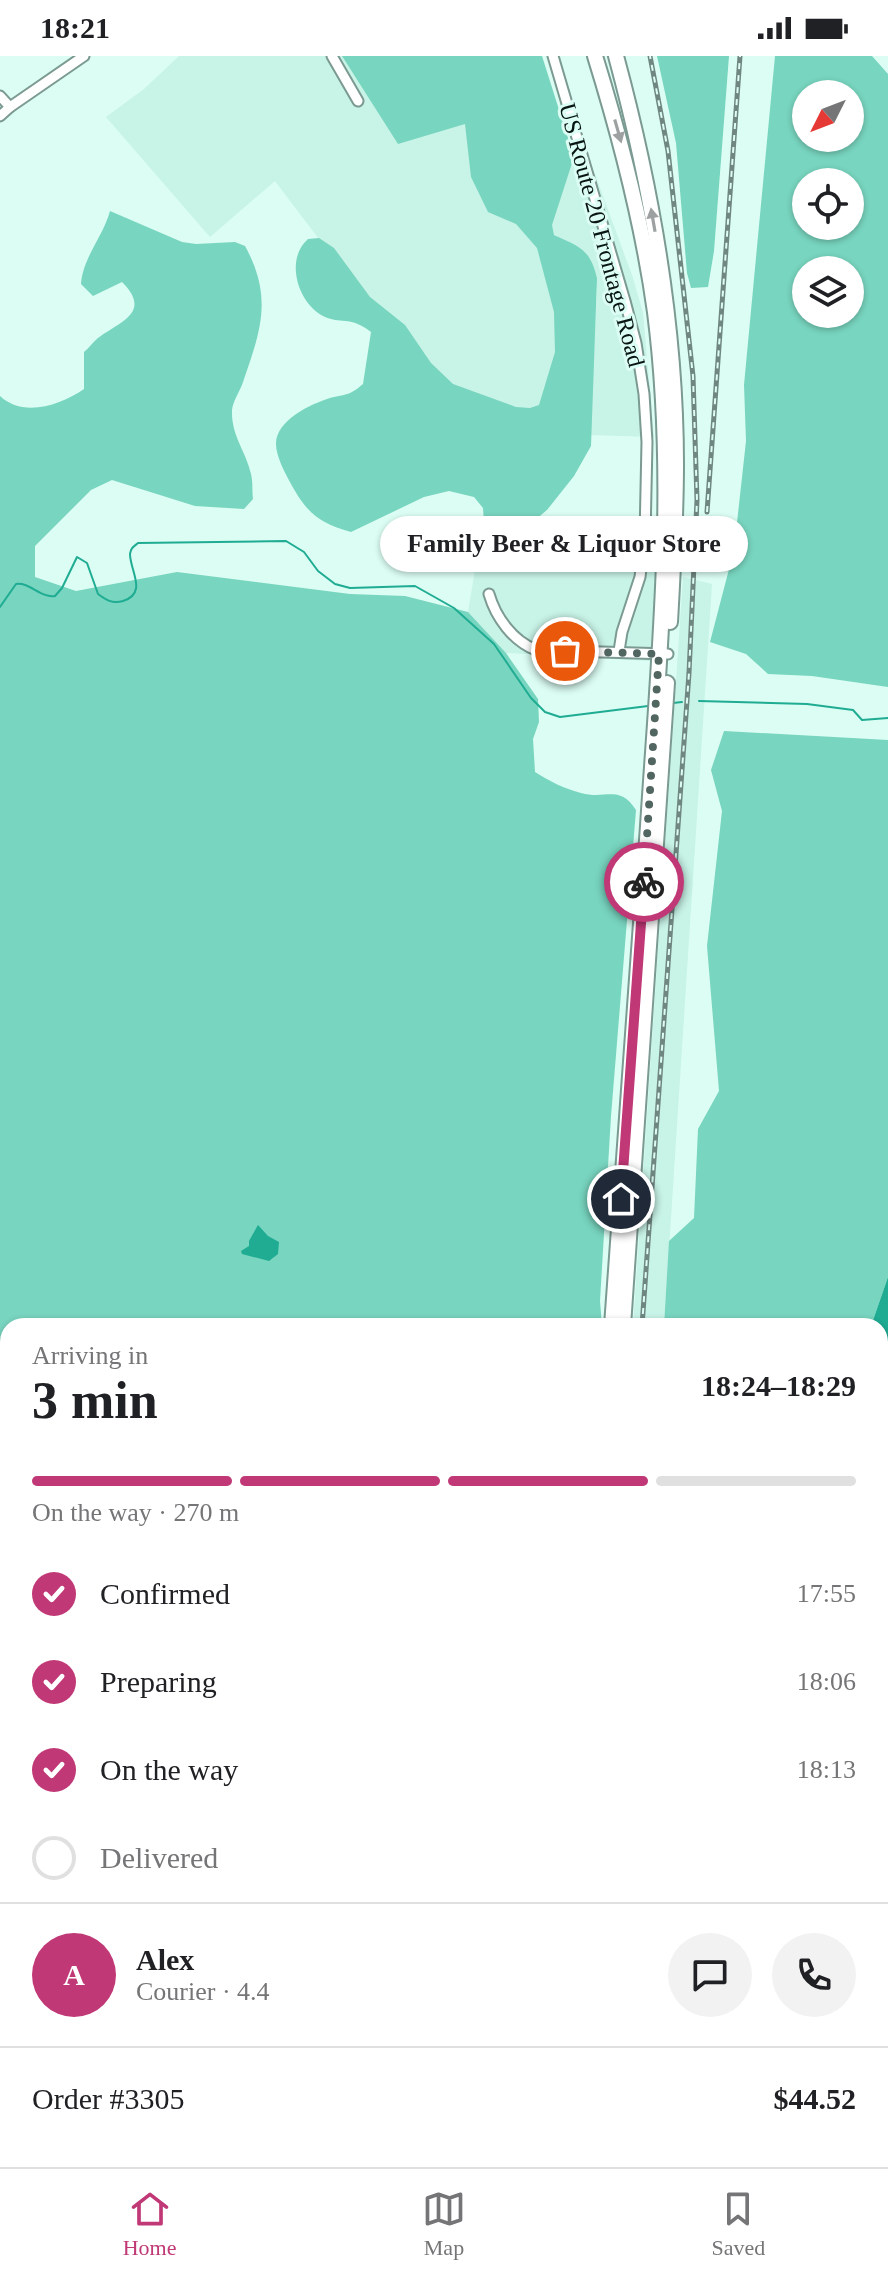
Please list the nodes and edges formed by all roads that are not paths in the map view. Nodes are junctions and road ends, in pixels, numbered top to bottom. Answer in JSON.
{"nodes":[{"id":1,"x":84,"y":56,"type":"edge"},
{"id":2,"x":332,"y":56,"type":"edge"},
{"id":3,"x":553,"y":56,"type":"edge"},
{"id":4,"x":595,"y":56,"type":"edge"},
{"id":5,"x":616,"y":56,"type":"edge"},
{"id":6,"x":0,"y":96,"type":"edge"},
{"id":7,"x":358,"y":101,"type":"dead end"},
{"id":8,"x":10,"y":107,"type":"junction"},
{"id":9,"x":0,"y":116,"type":"edge"},
{"id":10,"x":489,"y":594,"type":"dead end"},
{"id":11,"x":619,"y":651,"type":"junction"},
{"id":12,"x":663,"y":654,"type":"junction"},
{"id":13,"x":613,"y":1318,"type":"edge"},
{"id":14,"x":623,"y":1318,"type":"edge"}],
"edges":[{"from":1,"to":8,"type":"street"},
{"from":2,"to":7,"type":"street"},
{"from":3,"to":11,"type":"street","name":"US Route 20 Frontage Road"},
{"from":4,"to":12,"type":"highway","one_way":true},
{"from":12,"to":5,"type":"highway","one_way":true},
{"from":6,"to":8,"type":"street"},
{"from":8,"to":9,"type":"street"},
{"from":10,"to":11,"type":"street"},
{"from":11,"to":12,"type":"street"},
{"from":12,"to":13,"type":"highway"},
{"from":12,"to":14,"type":"highway"}]}
